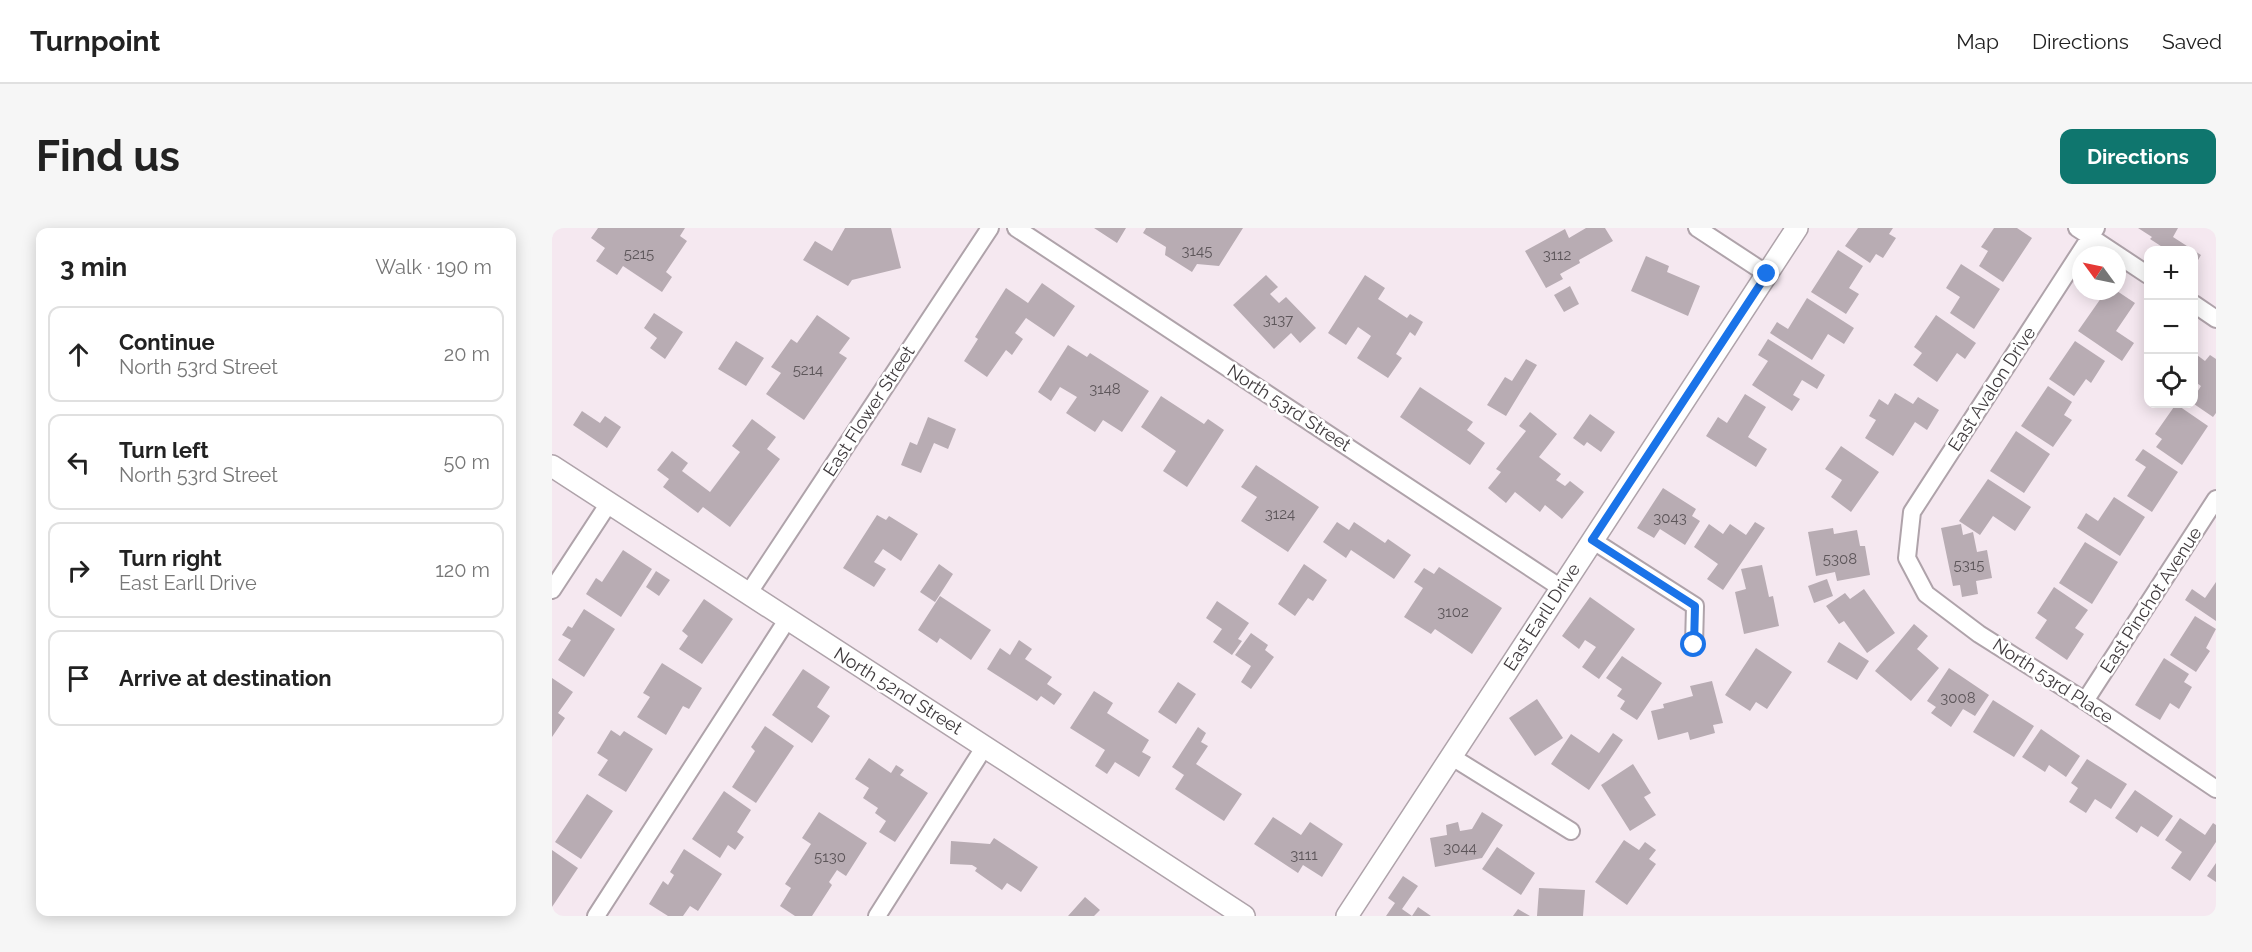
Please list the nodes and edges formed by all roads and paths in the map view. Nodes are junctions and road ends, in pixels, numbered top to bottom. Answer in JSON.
{"nodes":[{"id":1,"x":990,"y":228,"type":"edge"},
{"id":2,"x":1016,"y":228,"type":"edge"},
{"id":3,"x":1697,"y":228,"type":"edge"},
{"id":4,"x":1797,"y":228,"type":"edge"},
{"id":5,"x":2088,"y":231,"type":"edge"},
{"id":6,"x":2144,"y":272,"type":"edge"},
{"id":7,"x":1767,"y":274,"type":"junction"},
{"id":8,"x":2198,"y":307,"type":"edge"},
{"id":9,"x":2216,"y":319,"type":"edge"},
{"id":10,"x":552,"y":466,"type":"edge"},
{"id":11,"x":2216,"y":500,"type":"edge"},
{"id":12,"x":609,"y":503,"type":"junction"},
{"id":13,"x":1592,"y":540,"type":"junction"},
{"id":14,"x":1907,"y":558,"type":"joint"},
{"id":15,"x":1562,"y":588,"type":"junction"},
{"id":16,"x":552,"y":590,"type":"edge"},
{"id":17,"x":748,"y":594,"type":"junction"},
{"id":18,"x":788,"y":620,"type":"junction"},
{"id":19,"x":1694,"y":645,"type":"dead end"},
{"id":20,"x":2085,"y":701,"type":"junction"},
{"id":21,"x":985,"y":746,"type":"junction"},
{"id":22,"x":1452,"y":756,"type":"junction"},
{"id":23,"x":2216,"y":789,"type":"edge"},
{"id":24,"x":1571,"y":831,"type":"dead end"},
{"id":25,"x":596,"y":916,"type":"edge"},
{"id":26,"x":877,"y":916,"type":"edge"},
{"id":27,"x":1244,"y":916,"type":"edge"},
{"id":28,"x":1347,"y":916,"type":"edge"}],
"edges":[{"from":1,"to":17,"type":"street","name":"East Flower Street"},
{"from":2,"to":15,"type":"street","name":"North 53rd Street"},
{"from":3,"to":7,"type":"street"},
{"from":4,"to":7,"type":"street","name":"East Earll Drive"},
{"from":5,"to":6,"type":"street"},
{"from":5,"to":14,"type":"street","name":"East Avalon Drive"},
{"from":7,"to":13,"type":"street","name":"East Earll Drive"},
{"from":8,"to":9,"type":"street"},
{"from":10,"to":12,"type":"street","name":"North 52nd Street"},
{"from":11,"to":20,"type":"street","name":"East Pinchot Avenue"},
{"from":12,"to":16,"type":"street"},
{"from":12,"to":17,"type":"street","name":"North 52nd Street"},
{"from":13,"to":15,"type":"street","name":"East Earll Drive"},
{"from":13,"to":19,"type":"street"},
{"from":14,"to":20,"type":"street","name":"North 53rd Place"},
{"from":15,"to":22,"type":"street","name":"East Earll Drive"},
{"from":17,"to":18,"type":"street","name":"North 52nd Street"},
{"from":18,"to":21,"type":"street","name":"North 52nd Street"},
{"from":18,"to":25,"type":"street"},
{"from":20,"to":23,"type":"street","name":"North 53rd Place"},
{"from":21,"to":26,"type":"street"},
{"from":21,"to":27,"type":"street","name":"North 52nd Street"},
{"from":22,"to":24,"type":"street"},
{"from":22,"to":28,"type":"street","name":"East Earll Drive"}]}
